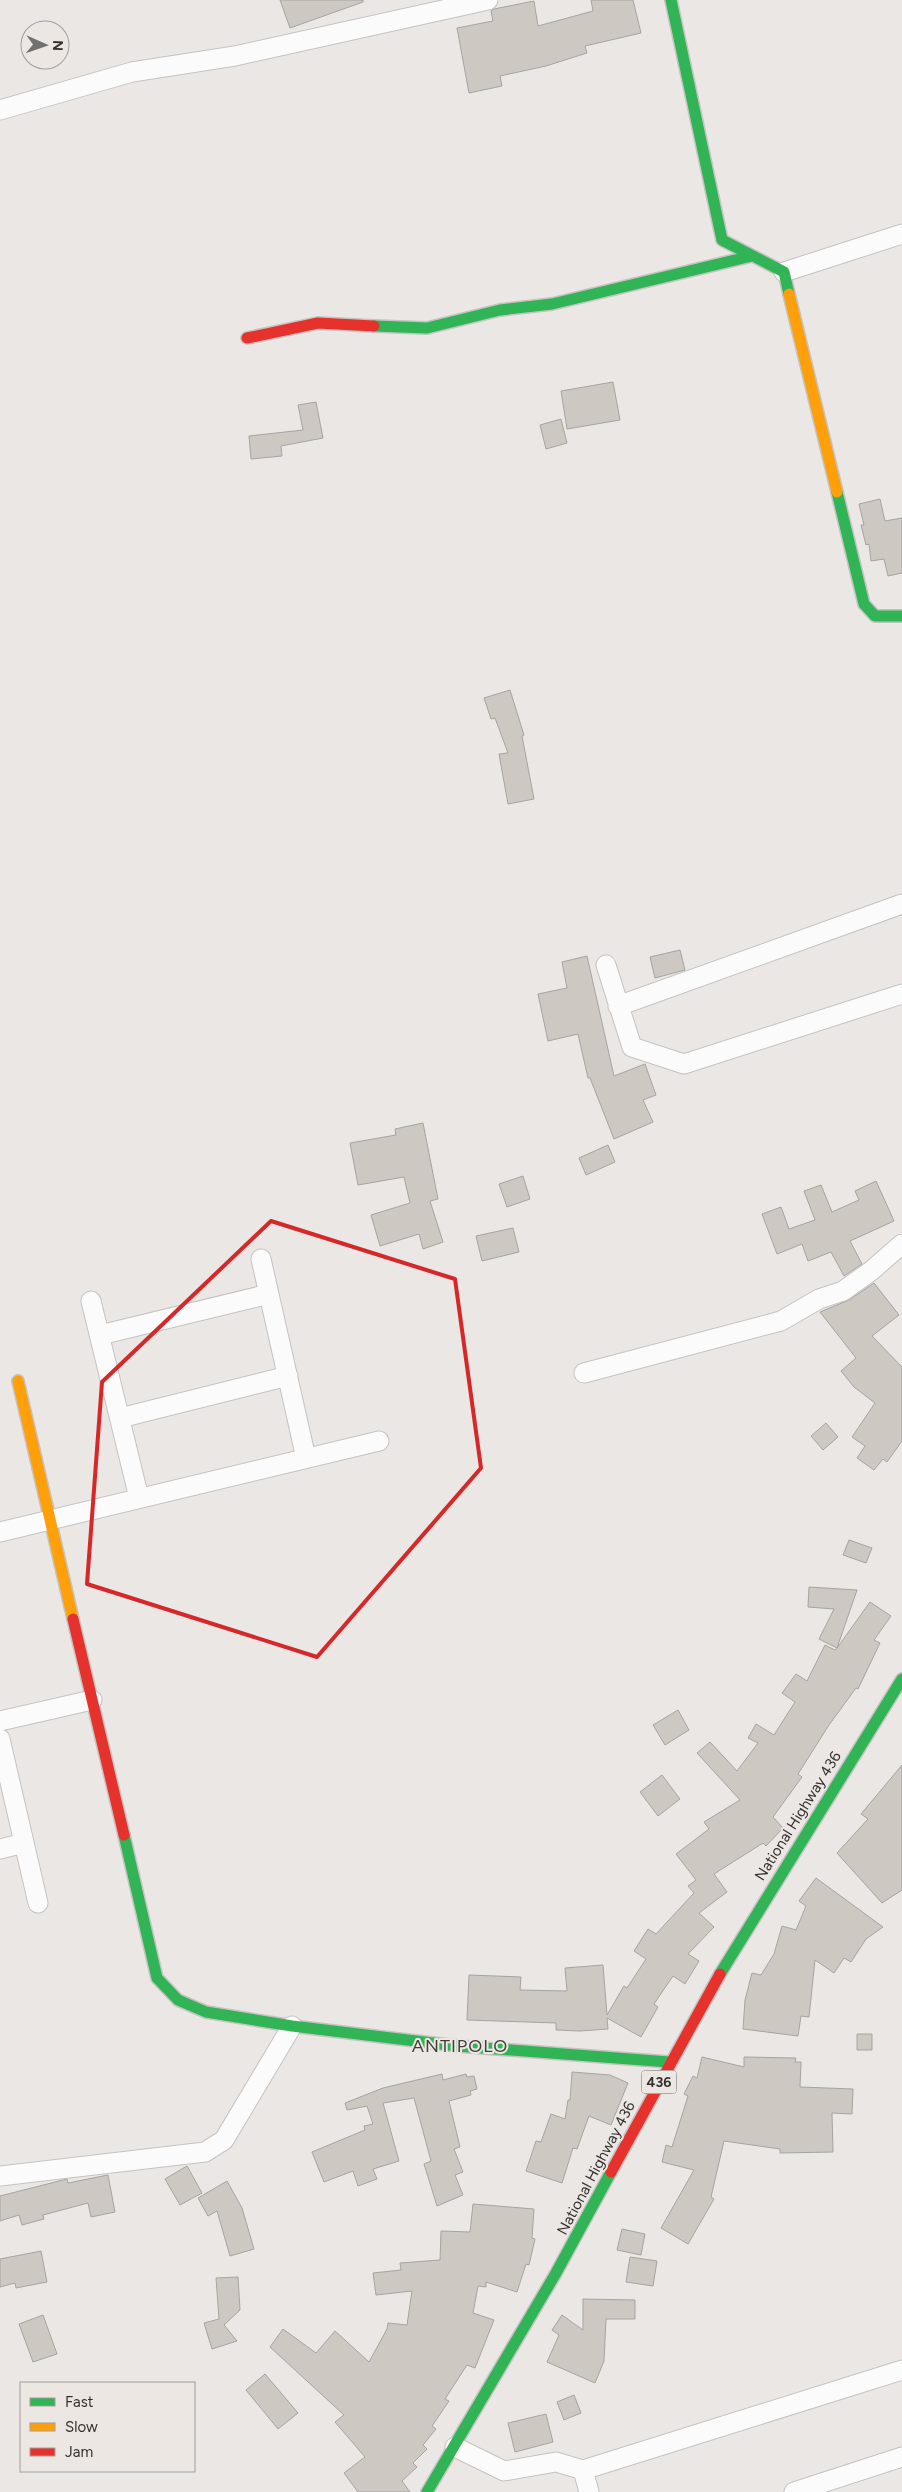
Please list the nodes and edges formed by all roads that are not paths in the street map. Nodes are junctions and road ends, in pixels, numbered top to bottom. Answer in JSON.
{"nodes":[{"id":1,"x":488,"y":0,"type":"edge"},
{"id":2,"x":671,"y":0,"type":"edge"},
{"id":3,"x":0,"y":110,"type":"edge"},
{"id":4,"x":902,"y":234,"type":"edge"},
{"id":5,"x":752,"y":256,"type":"junction"},
{"id":6,"x":784,"y":272,"type":"junction"},
{"id":7,"x":247,"y":338,"type":"dead end"},
{"id":8,"x":902,"y":616,"type":"edge"},
{"id":9,"x":902,"y":904,"type":"edge"},
{"id":10,"x":606,"y":965,"type":"dead end"},
{"id":11,"x":902,"y":994,"type":"edge"},
{"id":12,"x":618,"y":1006,"type":"junction"},
{"id":13,"x":902,"y":1244,"type":"edge"},
{"id":14,"x":261,"y":1259,"type":"dead end"},
{"id":15,"x":269,"y":1294,"type":"junction"},
{"id":16,"x":91,"y":1301,"type":"dead end"},
{"id":17,"x":100,"y":1335,"type":"junction"},
{"id":18,"x":584,"y":1373,"type":"dead end"},
{"id":19,"x":288,"y":1376,"type":"junction"},
{"id":20,"x":18,"y":1381,"type":"dead end"},
{"id":21,"x":120,"y":1418,"type":"junction"},
{"id":22,"x":379,"y":1441,"type":"dead end"},
{"id":23,"x":306,"y":1458,"type":"junction"},
{"id":24,"x":139,"y":1498,"type":"junction"},
{"id":25,"x":50,"y":1519,"type":"junction"},
{"id":26,"x":0,"y":1532,"type":"edge"},
{"id":27,"x":902,"y":1679,"type":"edge"},
{"id":28,"x":92,"y":1700,"type":"junction"},
{"id":29,"x":0,"y":1721,"type":"edge"},
{"id":30,"x":0,"y":1738,"type":"edge"},
{"id":31,"x":24,"y":1843,"type":"junction"},
{"id":32,"x":0,"y":1849,"type":"edge"},
{"id":33,"x":38,"y":1902,"type":"dead end"},
{"id":34,"x":292,"y":2026,"type":"junction"},
{"id":35,"x":670,"y":2062,"type":"junction"},
{"id":36,"x":0,"y":2176,"type":"edge"},
{"id":37,"x":902,"y":2370,"type":"edge"},
{"id":38,"x":455,"y":2447,"type":"junction"},
{"id":39,"x":902,"y":2457,"type":"edge"},
{"id":40,"x":582,"y":2470,"type":"junction"},
{"id":41,"x":427,"y":2492,"type":"edge"},
{"id":42,"x":589,"y":2492,"type":"edge"},
{"id":43,"x":794,"y":2492,"type":"edge"}],
"edges":[{"from":1,"to":3,"type":"street"},
{"from":2,"to":5,"type":"street"},
{"from":4,"to":6,"type":"street"},
{"from":5,"to":6,"type":"street"},
{"from":5,"to":7,"type":"street"},
{"from":6,"to":8,"type":"street"},
{"from":9,"to":12,"type":"street"},
{"from":10,"to":12,"type":"street"},
{"from":11,"to":12,"type":"street"},
{"from":13,"to":18,"type":"street"},
{"from":14,"to":15,"type":"street"},
{"from":15,"to":17,"type":"street"},
{"from":15,"to":19,"type":"street"},
{"from":16,"to":17,"type":"street"},
{"from":17,"to":21,"type":"street"},
{"from":19,"to":21,"type":"street"},
{"from":19,"to":23,"type":"street"},
{"from":20,"to":25,"type":"street"},
{"from":21,"to":24,"type":"street"},
{"from":22,"to":23,"type":"street"},
{"from":23,"to":24,"type":"street"},
{"from":24,"to":25,"type":"street"},
{"from":25,"to":26,"type":"street"},
{"from":25,"to":28,"type":"street"},
{"from":27,"to":35,"type":"street","name":"National Highway 436","number":"436"},
{"from":28,"to":29,"type":"street"},
{"from":28,"to":34,"type":"street"},
{"from":30,"to":31,"type":"street"},
{"from":31,"to":32,"type":"street"},
{"from":31,"to":33,"type":"street"},
{"from":34,"to":35,"type":"street"},
{"from":34,"to":36,"type":"street"},
{"from":35,"to":38,"type":"street","name":"National Highway 436","number":"436"},
{"from":37,"to":40,"type":"street"},
{"from":38,"to":40,"type":"street"},
{"from":38,"to":41,"type":"street","name":"National Highway 436","number":"436"},
{"from":39,"to":43,"type":"street"},
{"from":40,"to":42,"type":"street"}]}
